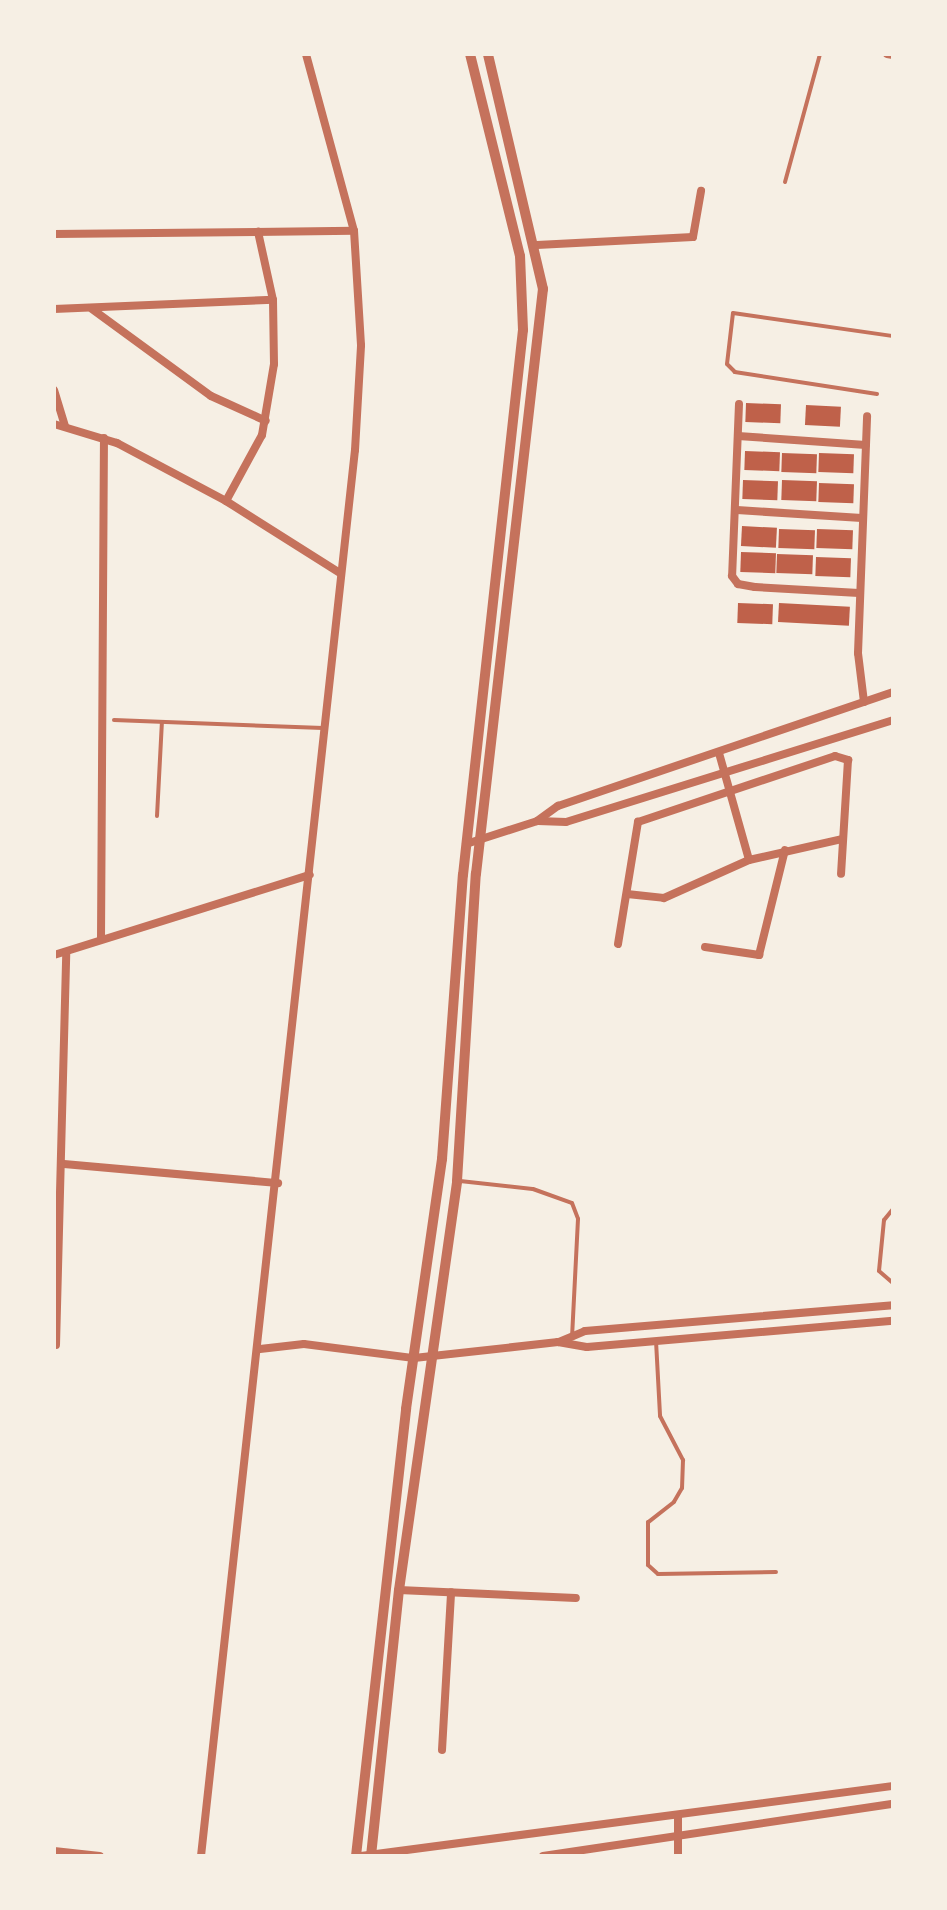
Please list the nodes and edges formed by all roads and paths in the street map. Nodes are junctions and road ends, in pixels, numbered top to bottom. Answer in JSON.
{"nodes":[{"id":1,"x":306,"y":54,"type":"edge"},
{"id":2,"x":470,"y":54,"type":"edge"},
{"id":3,"x":488,"y":54,"type":"edge"},
{"id":4,"x":820,"y":54,"type":"edge"},
{"id":5,"x":785,"y":182,"type":"dead end"},
{"id":6,"x":701,"y":191,"type":"dead end"},
{"id":7,"x":354,"y":231,"type":"junction"},
{"id":8,"x":258,"y":232,"type":"junction"},
{"id":9,"x":54,"y":234,"type":"edge"},
{"id":10,"x":537,"y":245,"type":"junction"},
{"id":11,"x":273,"y":300,"type":"junction"},
{"id":12,"x":54,"y":309,"type":"edge"},
{"id":13,"x":92,"y":309,"type":"junction"},
{"id":14,"x":893,"y":336,"type":"edge"},
{"id":15,"x":54,"y":390,"type":"edge"},
{"id":16,"x":877,"y":394,"type":"dead end"},
{"id":17,"x":739,"y":404,"type":"dead end"},
{"id":18,"x":867,"y":416,"type":"dead end"},
{"id":19,"x":266,"y":421,"type":"junction"},
{"id":20,"x":54,"y":424,"type":"edge"},
{"id":21,"x":65,"y":426,"type":"junction"},
{"id":22,"x":738,"y":436,"type":"junction"},
{"id":23,"x":104,"y":438,"type":"junction"},
{"id":24,"x":866,"y":445,"type":"junction"},
{"id":25,"x":226,"y":501,"type":"junction"},
{"id":26,"x":737,"y":510,"type":"junction"},
{"id":27,"x":862,"y":518,"type":"junction"},
{"id":28,"x":340,"y":573,"type":"junction"},
{"id":29,"x":859,"y":593,"type":"junction"},
{"id":30,"x":893,"y":692,"type":"edge"},
{"id":31,"x":864,"y":702,"type":"junction"},
{"id":32,"x":114,"y":720,"type":"dead end"},
{"id":33,"x":893,"y":720,"type":"edge"},
{"id":34,"x":162,"y":722,"type":"junction"},
{"id":35,"x":326,"y":728,"type":"junction"},
{"id":36,"x":719,"y":753,"type":"junction"},
{"id":37,"x":725,"y":773,"type":"junction"},
{"id":38,"x":729,"y":789,"type":"junction"},
{"id":39,"x":157,"y":816,"type":"dead end"},
{"id":40,"x":537,"y":821,"type":"junction"},
{"id":41,"x":842,"y":839,"type":"junction"},
{"id":42,"x":480,"y":840,"type":"junction"},
{"id":43,"x":466,"y":844,"type":"junction"},
{"id":44,"x":785,"y":850,"type":"junction"},
{"id":45,"x":749,"y":860,"type":"junction"},
{"id":46,"x":841,"y":874,"type":"dead end"},
{"id":47,"x":310,"y":875,"type":"junction"},
{"id":48,"x":627,"y":894,"type":"junction"},
{"id":49,"x":101,"y":938,"type":"junction"},
{"id":50,"x":618,"y":944,"type":"dead end"},
{"id":51,"x":705,"y":947,"type":"dead end"},
{"id":52,"x":66,"y":952,"type":"junction"},
{"id":53,"x":54,"y":955,"type":"edge"},
{"id":54,"x":64,"y":1164,"type":"junction"},
{"id":55,"x":457,"y":1181,"type":"junction"},
{"id":56,"x":278,"y":1183,"type":"junction"},
{"id":57,"x":893,"y":1209,"type":"edge"},
{"id":58,"x":893,"y":1283,"type":"edge"},
{"id":59,"x":893,"y":1305,"type":"edge"},
{"id":60,"x":893,"y":1321,"type":"edge"},
{"id":61,"x":572,"y":1336,"type":"junction"},
{"id":62,"x":656,"y":1340,"type":"junction"},
{"id":63,"x":558,"y":1342,"type":"junction"},
{"id":64,"x":56,"y":1345,"type":"dead end"},
{"id":65,"x":260,"y":1349,"type":"junction"},
{"id":66,"x":431,"y":1356,"type":"junction"},
{"id":67,"x":414,"y":1358,"type":"junction"},
{"id":68,"x":776,"y":1572,"type":"dead end"},
{"id":69,"x":399,"y":1590,"type":"junction"},
{"id":70,"x":451,"y":1592,"type":"junction"},
{"id":71,"x":576,"y":1598,"type":"dead end"},
{"id":72,"x":442,"y":1750,"type":"dead end"},
{"id":73,"x":893,"y":1786,"type":"edge"},
{"id":74,"x":893,"y":1804,"type":"edge"},
{"id":75,"x":678,"y":1816,"type":"junction"},
{"id":76,"x":678,"y":1838,"type":"junction"},
{"id":77,"x":54,"y":1851,"type":"edge"},
{"id":78,"x":100,"y":1856,"type":"edge"},
{"id":79,"x":201,"y":1856,"type":"edge"},
{"id":80,"x":365,"y":1856,"type":"edge"},
{"id":81,"x":543,"y":1856,"type":"edge"},
{"id":82,"x":678,"y":1856,"type":"edge"}],
"edges":[{"from":1,"to":7,"type":"street"},
{"from":2,"to":43,"type":"street"},
{"from":3,"to":10,"type":"street"},
{"from":4,"to":5,"type":"lane"},
{"from":6,"to":10,"type":"street"},
{"from":7,"to":8,"type":"street"},
{"from":7,"to":28,"type":"street"},
{"from":8,"to":9,"type":"street"},
{"from":8,"to":11,"type":"street"},
{"from":10,"to":42,"type":"street"},
{"from":11,"to":13,"type":"street"},
{"from":11,"to":19,"type":"street"},
{"from":12,"to":13,"type":"street"},
{"from":13,"to":19,"type":"street"},
{"from":14,"to":16,"type":"lane"},
{"from":15,"to":21,"type":"street"},
{"from":17,"to":22,"type":"street"},
{"from":18,"to":24,"type":"street"},
{"from":19,"to":25,"type":"street"},
{"from":20,"to":21,"type":"street"},
{"from":21,"to":23,"type":"street"},
{"from":22,"to":24,"type":"street"},
{"from":22,"to":26,"type":"street"},
{"from":23,"to":25,"type":"street"},
{"from":23,"to":49,"type":"street"},
{"from":24,"to":27,"type":"street"},
{"from":25,"to":28,"type":"street"},
{"from":26,"to":27,"type":"street"},
{"from":26,"to":29,"type":"street"},
{"from":27,"to":29,"type":"street"},
{"from":28,"to":35,"type":"street"},
{"from":29,"to":31,"type":"street"},
{"from":30,"to":31,"type":"street"},
{"from":31,"to":36,"type":"street"},
{"from":32,"to":34,"type":"lane"},
{"from":33,"to":37,"type":"street"},
{"from":34,"to":35,"type":"lane"},
{"from":34,"to":39,"type":"lane"},
{"from":35,"to":47,"type":"street"},
{"from":36,"to":37,"type":"street"},
{"from":36,"to":40,"type":"street"},
{"from":37,"to":38,"type":"street"},
{"from":37,"to":40,"type":"street"},
{"from":38,"to":41,"type":"street"},
{"from":38,"to":45,"type":"street"},
{"from":38,"to":48,"type":"street"},
{"from":40,"to":42,"type":"street"},
{"from":41,"to":44,"type":"street"},
{"from":41,"to":46,"type":"street"},
{"from":42,"to":43,"type":"street"},
{"from":42,"to":55,"type":"street"},
{"from":43,"to":67,"type":"street"},
{"from":44,"to":45,"type":"street"},
{"from":44,"to":51,"type":"street"},
{"from":45,"to":48,"type":"street"},
{"from":47,"to":49,"type":"street"},
{"from":47,"to":56,"type":"street"},
{"from":48,"to":50,"type":"street"},
{"from":49,"to":52,"type":"street"},
{"from":52,"to":53,"type":"street"},
{"from":52,"to":54,"type":"street"},
{"from":54,"to":56,"type":"street"},
{"from":54,"to":64,"type":"street"},
{"from":55,"to":61,"type":"lane"},
{"from":55,"to":66,"type":"street"},
{"from":56,"to":65,"type":"street"},
{"from":57,"to":58,"type":"lane"},
{"from":59,"to":61,"type":"street"},
{"from":60,"to":62,"type":"street"},
{"from":61,"to":63,"type":"street"},
{"from":62,"to":63,"type":"street"},
{"from":62,"to":68,"type":"lane"},
{"from":63,"to":66,"type":"street"},
{"from":65,"to":67,"type":"street"},
{"from":65,"to":79,"type":"street"},
{"from":66,"to":67,"type":"street"},
{"from":66,"to":69,"type":"street"},
{"from":67,"to":80,"type":"street"},
{"from":69,"to":70,"type":"street"},
{"from":69,"to":80,"type":"street"},
{"from":70,"to":71,"type":"street"},
{"from":70,"to":72,"type":"street"},
{"from":73,"to":75,"type":"street"},
{"from":74,"to":76,"type":"street"},
{"from":75,"to":76,"type":"street"},
{"from":75,"to":80,"type":"street"},
{"from":76,"to":81,"type":"street"},
{"from":76,"to":82,"type":"street"},
{"from":77,"to":78,"type":"street"}]}
